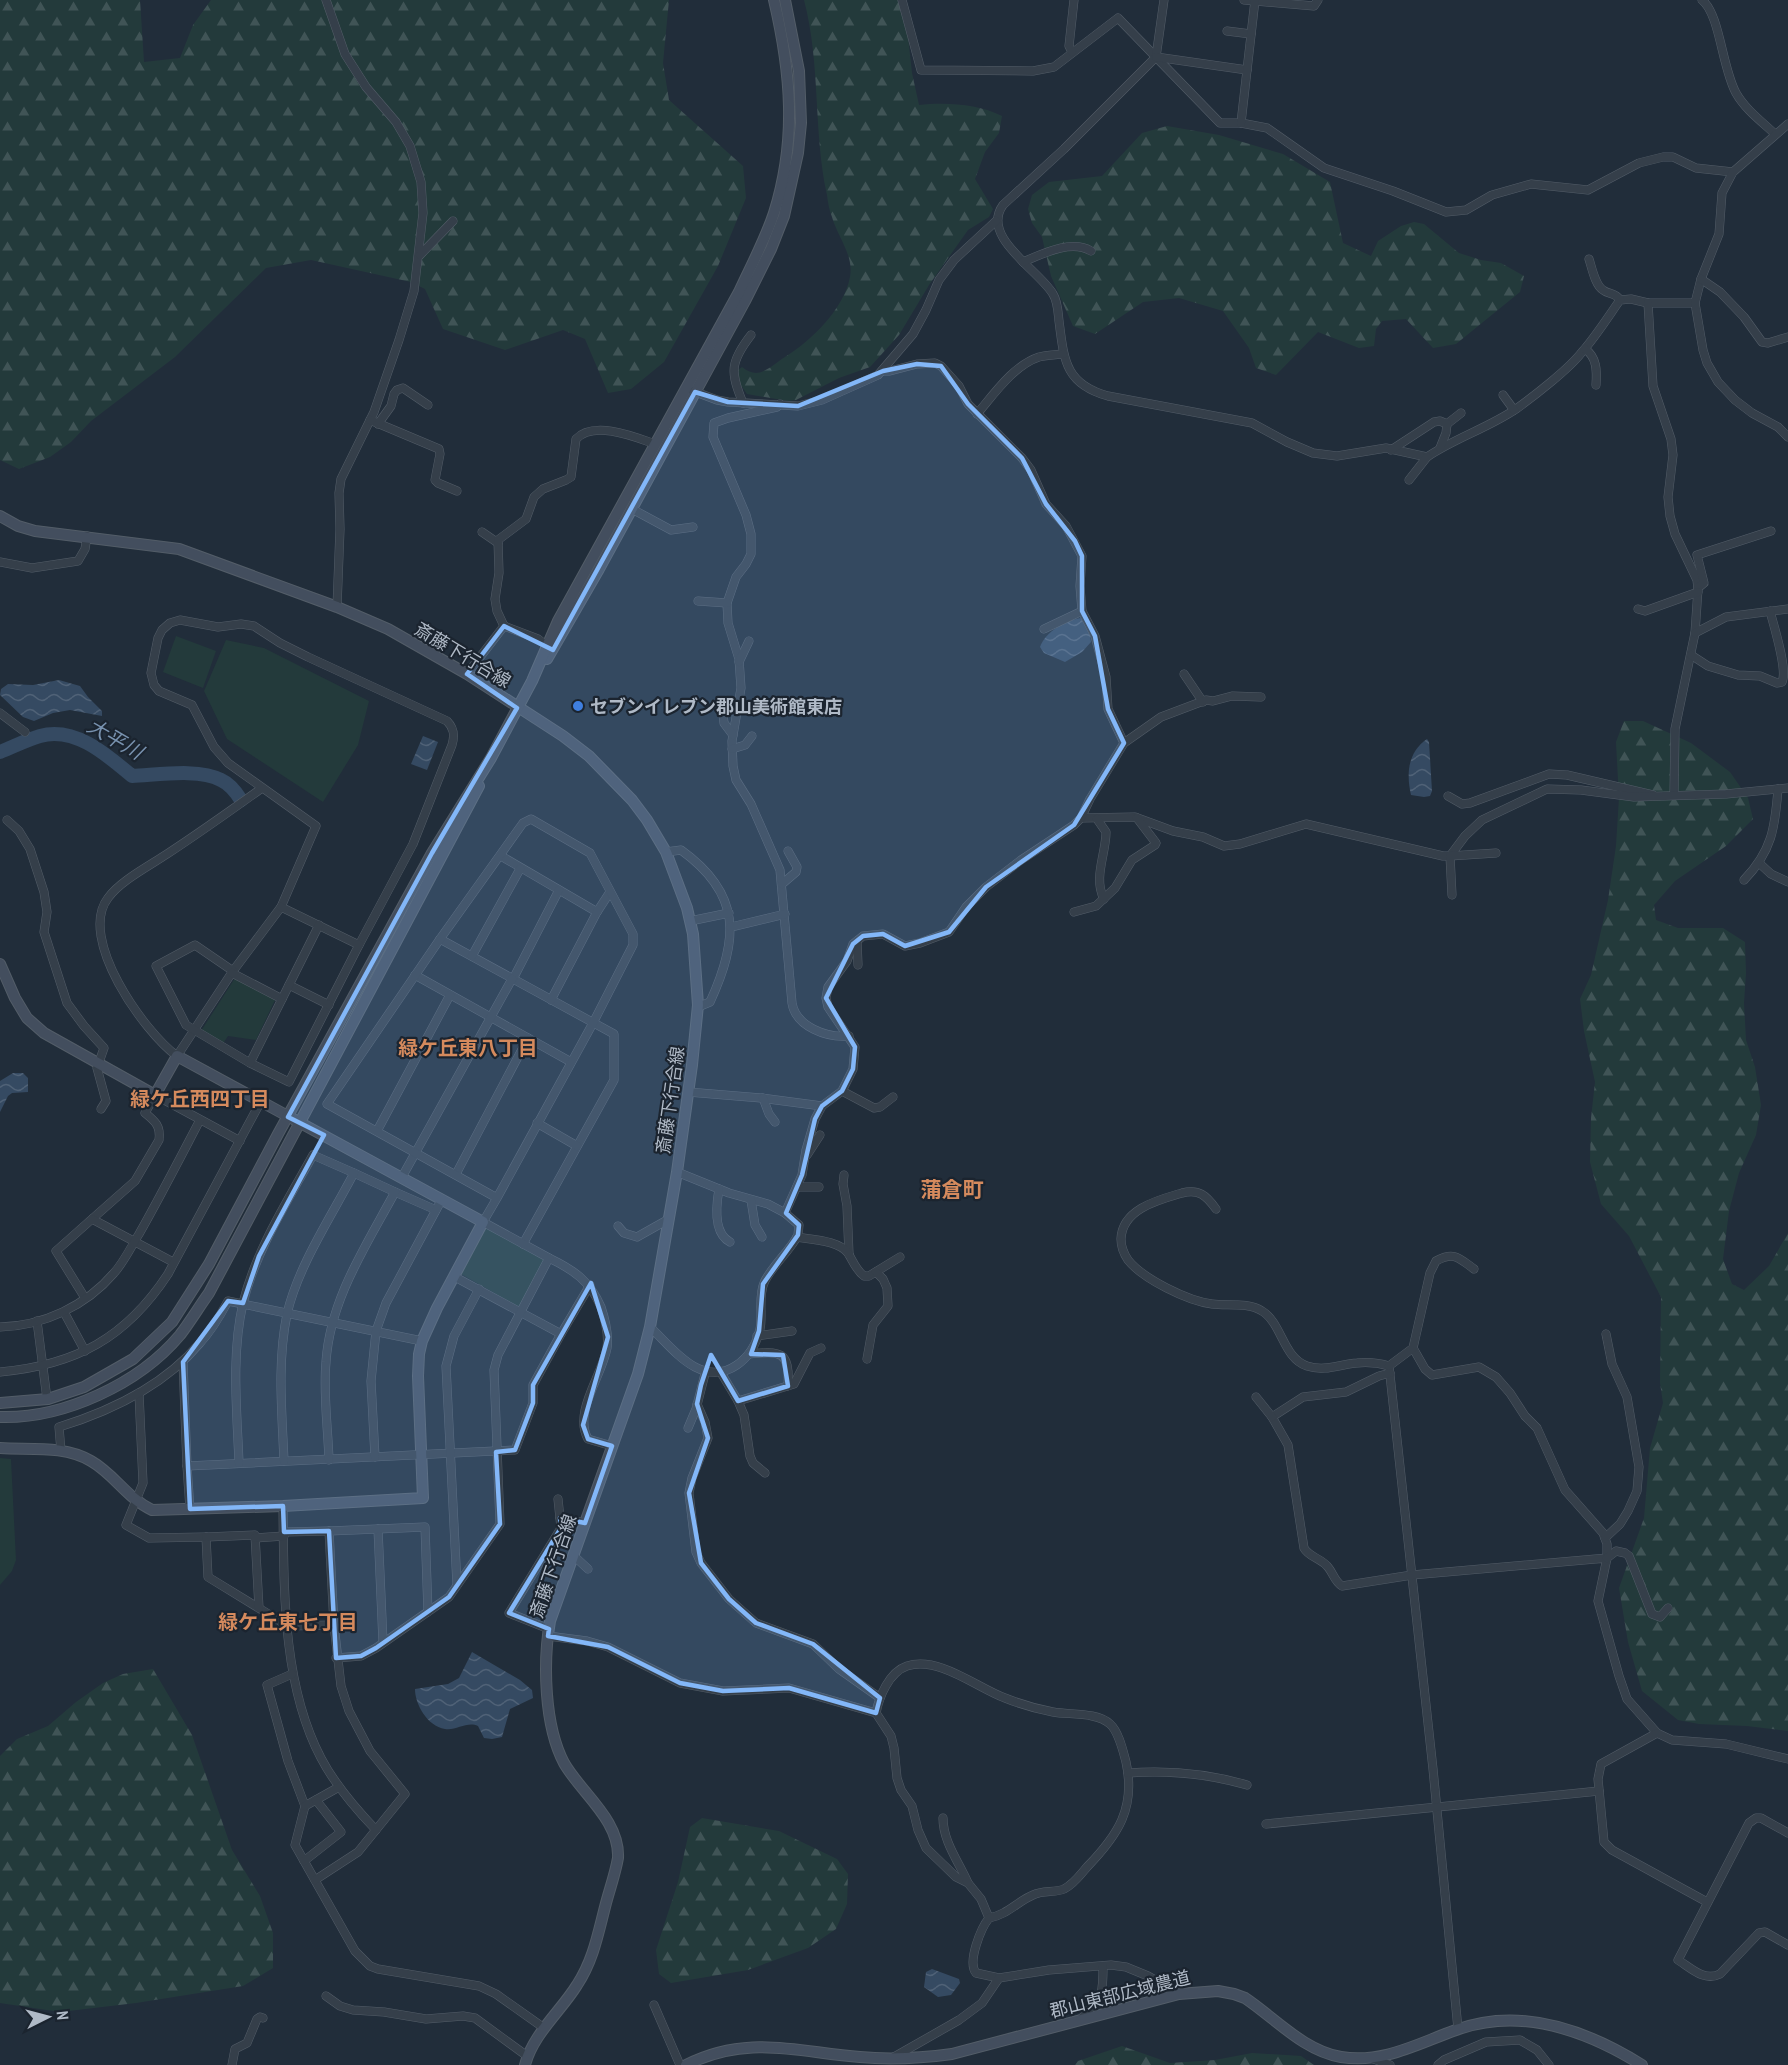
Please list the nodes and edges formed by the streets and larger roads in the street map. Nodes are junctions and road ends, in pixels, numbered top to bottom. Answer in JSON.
{"nodes":[{"id":1,"x":326,"y":0,"type":"edge"},
{"id":2,"x":774,"y":0,"type":"edge"},
{"id":3,"x":785,"y":0,"type":"edge"},
{"id":4,"x":902,"y":0,"type":"edge"},
{"id":5,"x":1074,"y":0,"type":"edge"},
{"id":6,"x":1164,"y":0,"type":"edge"},
{"id":7,"x":1244,"y":0,"type":"edge"},
{"id":8,"x":1318,"y":0,"type":"edge"},
{"id":9,"x":1702,"y":0,"type":"edge"},
{"id":10,"x":1255,"y":1,"type":"edge"},
{"id":11,"x":1227,"y":31,"type":"dead end"},
{"id":12,"x":1251,"y":34,"type":"junction"},
{"id":13,"x":1072,"y":52,"type":"junction"},
{"id":14,"x":1156,"y":57,"type":"junction"},
{"id":15,"x":1247,"y":70,"type":"junction"},
{"id":16,"x":1241,"y":123,"type":"junction"},
{"id":17,"x":1788,"y":124,"type":"edge"},
{"id":18,"x":1775,"y":134,"type":"junction"},
{"id":19,"x":1733,"y":172,"type":"junction"},
{"id":20,"x":996,"y":220,"type":"junction"},
{"id":21,"x":453,"y":221,"type":"dead end"},
{"id":22,"x":1091,"y":251,"type":"dead end"},
{"id":23,"x":420,"y":255,"type":"junction"},
{"id":24,"x":1589,"y":259,"type":"dead end"},
{"id":25,"x":1023,"y":262,"type":"junction"},
{"id":26,"x":1701,"y":279,"type":"junction"},
{"id":27,"x":1620,"y":300,"type":"junction"},
{"id":28,"x":1648,"y":303,"type":"junction"},
{"id":29,"x":1695,"y":303,"type":"junction"},
{"id":30,"x":751,"y":335,"type":"dead end"},
{"id":31,"x":1788,"y":337,"type":"edge"},
{"id":32,"x":1585,"y":349,"type":"junction"},
{"id":33,"x":1063,"y":354,"type":"junction"},
{"id":34,"x":883,"y":371,"type":"junction"},
{"id":35,"x":1596,"y":385,"type":"dead end"},
{"id":36,"x":690,"y":390,"type":"junction"},
{"id":37,"x":1503,"y":395,"type":"dead end"},
{"id":38,"x":743,"y":403,"type":"junction"},
{"id":39,"x":780,"y":404,"type":"junction"},
{"id":40,"x":428,"y":405,"type":"dead end"},
{"id":41,"x":1514,"y":410,"type":"junction"},
{"id":42,"x":1461,"y":413,"type":"dead end"},
{"id":43,"x":977,"y":414,"type":"junction"},
{"id":44,"x":374,"y":422,"type":"junction"},
{"id":45,"x":1447,"y":424,"type":"junction"},
{"id":46,"x":1788,"y":437,"type":"edge"},
{"id":47,"x":655,"y":444,"type":"junction"},
{"id":48,"x":1440,"y":448,"type":"junction"},
{"id":49,"x":1391,"y":450,"type":"junction"},
{"id":50,"x":1427,"y":457,"type":"junction"},
{"id":51,"x":1409,"y":480,"type":"dead end"},
{"id":52,"x":457,"y":491,"type":"dead end"},
{"id":53,"x":632,"y":509,"type":"junction"},
{"id":54,"x":0,"y":516,"type":"edge"},
{"id":55,"x":693,"y":527,"type":"dead end"},
{"id":56,"x":1771,"y":531,"type":"dead end"},
{"id":57,"x":482,"y":532,"type":"dead end"},
{"id":58,"x":87,"y":536,"type":"junction"},
{"id":59,"x":498,"y":543,"type":"junction"},
{"id":60,"x":0,"y":562,"type":"edge"},
{"id":61,"x":1698,"y":590,"type":"junction"},
{"id":62,"x":698,"y":601,"type":"dead end"},
{"id":63,"x":727,"y":603,"type":"junction"},
{"id":64,"x":337,"y":607,"type":"junction"},
{"id":65,"x":1638,"y":609,"type":"dead end"},
{"id":66,"x":1788,"y":609,"type":"edge"},
{"id":67,"x":1082,"y":611,"type":"junction"},
{"id":68,"x":1770,"y":611,"type":"junction"},
{"id":69,"x":504,"y":626,"type":"junction"},
{"id":70,"x":1044,"y":629,"type":"dead end"},
{"id":71,"x":1695,"y":633,"type":"junction"},
{"id":72,"x":749,"y":641,"type":"dead end"},
{"id":73,"x":548,"y":646,"type":"junction"},
{"id":74,"x":1690,"y":655,"type":"junction"},
{"id":75,"x":739,"y":662,"type":"junction"},
{"id":76,"x":467,"y":674,"type":"junction"},
{"id":77,"x":1184,"y":674,"type":"dead end"},
{"id":78,"x":532,"y":681,"type":"junction"},
{"id":79,"x":1261,"y":698,"type":"dead end"},
{"id":80,"x":1203,"y":702,"type":"junction"},
{"id":81,"x":722,"y":705,"type":"dead end"},
{"id":82,"x":517,"y":708,"type":"junction"},
{"id":83,"x":0,"y":713,"type":"edge"},
{"id":84,"x":25,"y":732,"type":"dead end"},
{"id":85,"x":733,"y":735,"type":"junction"},
{"id":86,"x":752,"y":736,"type":"dead end"},
{"id":87,"x":1124,"y":743,"type":"junction"},
{"id":88,"x":732,"y":749,"type":"junction"},
{"id":89,"x":491,"y":758,"type":"junction"},
{"id":90,"x":262,"y":788,"type":"junction"},
{"id":91,"x":1788,"y":788,"type":"edge"},
{"id":92,"x":1778,"y":789,"type":"junction"},
{"id":93,"x":1674,"y":795,"type":"junction"},
{"id":94,"x":1448,"y":796,"type":"dead end"},
{"id":95,"x":1656,"y":796,"type":"junction"},
{"id":96,"x":1081,"y":818,"type":"junction"},
{"id":97,"x":1137,"y":818,"type":"junction"},
{"id":98,"x":1097,"y":819,"type":"junction"},
{"id":99,"x":7,"y":820,"type":"dead end"},
{"id":100,"x":788,"y":851,"type":"dead end"},
{"id":101,"x":666,"y":852,"type":"junction"},
{"id":102,"x":1496,"y":853,"type":"dead end"},
{"id":103,"x":501,"y":856,"type":"junction"},
{"id":104,"x":1450,"y":856,"type":"junction"},
{"id":105,"x":1759,"y":863,"type":"junction"},
{"id":106,"x":520,"y":869,"type":"junction"},
{"id":107,"x":1744,"y":880,"type":"dead end"},
{"id":108,"x":1788,"y":882,"type":"edge"},
{"id":109,"x":782,"y":884,"type":"junction"},
{"id":110,"x":559,"y":890,"type":"junction"},
{"id":111,"x":610,"y":892,"type":"junction"},
{"id":112,"x":1452,"y":895,"type":"dead end"},
{"id":113,"x":1104,"y":899,"type":"junction"},
{"id":114,"x":281,"y":907,"type":"junction"},
{"id":115,"x":597,"y":912,"type":"junction"},
{"id":116,"x":1074,"y":912,"type":"dead end"},
{"id":117,"x":729,"y":913,"type":"junction"},
{"id":118,"x":785,"y":914,"type":"junction"},
{"id":119,"x":690,"y":921,"type":"junction"},
{"id":120,"x":319,"y":925,"type":"junction"},
{"id":121,"x":731,"y":927,"type":"junction"},
{"id":122,"x":440,"y":939,"type":"junction"},
{"id":123,"x":857,"y":941,"type":"junction"},
{"id":124,"x":359,"y":945,"type":"junction"},
{"id":125,"x":472,"y":956,"type":"junction"},
{"id":126,"x":0,"y":964,"type":"edge"},
{"id":127,"x":858,"y":965,"type":"dead end"},
{"id":128,"x":232,"y":972,"type":"junction"},
{"id":129,"x":415,"y":975,"type":"junction"},
{"id":130,"x":512,"y":979,"type":"junction"},
{"id":131,"x":289,"y":985,"type":"junction"},
{"id":132,"x":450,"y":995,"type":"junction"},
{"id":133,"x":282,"y":999,"type":"junction"},
{"id":134,"x":551,"y":1000,"type":"junction"},
{"id":135,"x":329,"y":1005,"type":"junction"},
{"id":136,"x":698,"y":1007,"type":"junction"},
{"id":137,"x":490,"y":1017,"type":"junction"},
{"id":138,"x":593,"y":1023,"type":"junction"},
{"id":139,"x":194,"y":1031,"type":"junction"},
{"id":140,"x":849,"y":1036,"type":"junction"},
{"id":141,"x":528,"y":1038,"type":"junction"},
{"id":142,"x":177,"y":1056,"type":"junction"},
{"id":143,"x":570,"y":1062,"type":"junction"},
{"id":144,"x":250,"y":1063,"type":"junction"},
{"id":145,"x":99,"y":1064,"type":"junction"},
{"id":146,"x":842,"y":1091,"type":"junction"},
{"id":147,"x":688,"y":1092,"type":"junction"},
{"id":148,"x":154,"y":1095,"type":"junction"},
{"id":149,"x":893,"y":1097,"type":"dead end"},
{"id":150,"x":764,"y":1098,"type":"junction"},
{"id":151,"x":261,"y":1101,"type":"junction"},
{"id":152,"x":822,"y":1106,"type":"junction"},
{"id":153,"x":101,"y":1109,"type":"dead end"},
{"id":154,"x":288,"y":1117,"type":"junction"},
{"id":155,"x":200,"y":1120,"type":"junction"},
{"id":156,"x":300,"y":1122,"type":"junction"},
{"id":157,"x":775,"y":1122,"type":"dead end"},
{"id":158,"x":537,"y":1123,"type":"junction"},
{"id":159,"x":377,"y":1131,"type":"junction"},
{"id":160,"x":820,"y":1135,"type":"dead end"},
{"id":161,"x":240,"y":1141,"type":"junction"},
{"id":162,"x":577,"y":1146,"type":"junction"},
{"id":163,"x":415,"y":1154,"type":"junction"},
{"id":164,"x":804,"y":1158,"type":"junction"},
{"id":165,"x":677,"y":1172,"type":"junction"},
{"id":166,"x":354,"y":1173,"type":"junction"},
{"id":167,"x":456,"y":1174,"type":"junction"},
{"id":168,"x":844,"y":1175,"type":"dead end"},
{"id":169,"x":402,"y":1177,"type":"junction"},
{"id":170,"x":797,"y":1187,"type":"junction"},
{"id":171,"x":819,"y":1187,"type":"dead end"},
{"id":172,"x":719,"y":1189,"type":"junction"},
{"id":173,"x":395,"y":1192,"type":"junction"},
{"id":174,"x":497,"y":1198,"type":"junction"},
{"id":175,"x":442,"y":1199,"type":"junction"},
{"id":176,"x":751,"y":1200,"type":"junction"},
{"id":177,"x":1216,"y":1209,"type":"dead end"},
{"id":178,"x":436,"y":1210,"type":"junction"},
{"id":179,"x":786,"y":1213,"type":"junction"},
{"id":180,"x":92,"y":1219,"type":"junction"},
{"id":181,"x":669,"y":1219,"type":"junction"},
{"id":182,"x":483,"y":1222,"type":"junction"},
{"id":183,"x":618,"y":1226,"type":"dead end"},
{"id":184,"x":762,"y":1237,"type":"dead end"},
{"id":185,"x":797,"y":1238,"type":"junction"},
{"id":186,"x":134,"y":1242,"type":"junction"},
{"id":187,"x":730,"y":1242,"type":"dead end"},
{"id":188,"x":523,"y":1244,"type":"junction"},
{"id":189,"x":849,"y":1254,"type":"junction"},
{"id":190,"x":900,"y":1257,"type":"dead end"},
{"id":191,"x":549,"y":1258,"type":"junction"},
{"id":192,"x":173,"y":1262,"type":"junction"},
{"id":193,"x":1473,"y":1269,"type":"dead end"},
{"id":194,"x":876,"y":1272,"type":"junction"},
{"id":195,"x":455,"y":1277,"type":"junction"},
{"id":196,"x":590,"y":1285,"type":"junction"},
{"id":197,"x":479,"y":1289,"type":"junction"},
{"id":198,"x":85,"y":1298,"type":"junction"},
{"id":199,"x":243,"y":1303,"type":"junction"},
{"id":200,"x":520,"y":1311,"type":"junction"},
{"id":201,"x":64,"y":1312,"type":"junction"},
{"id":202,"x":288,"y":1312,"type":"junction"},
{"id":203,"x":37,"y":1321,"type":"junction"},
{"id":204,"x":333,"y":1322,"type":"junction"},
{"id":205,"x":0,"y":1327,"type":"edge"},
{"id":206,"x":650,"y":1327,"type":"junction"},
{"id":207,"x":376,"y":1331,"type":"junction"},
{"id":208,"x":792,"y":1331,"type":"dead end"},
{"id":209,"x":561,"y":1334,"type":"junction"},
{"id":210,"x":1606,"y":1334,"type":"dead end"},
{"id":211,"x":758,"y":1336,"type":"junction"},
{"id":212,"x":422,"y":1341,"type":"junction"},
{"id":213,"x":821,"y":1348,"type":"dead end"},
{"id":214,"x":1413,"y":1348,"type":"junction"},
{"id":215,"x":85,"y":1351,"type":"junction"},
{"id":216,"x":748,"y":1354,"type":"junction"},
{"id":217,"x":867,"y":1359,"type":"dead end"},
{"id":218,"x":183,"y":1362,"type":"junction"},
{"id":219,"x":43,"y":1366,"type":"junction"},
{"id":220,"x":1390,"y":1369,"type":"junction"},
{"id":221,"x":706,"y":1370,"type":"junction"},
{"id":222,"x":720,"y":1371,"type":"junction"},
{"id":223,"x":0,"y":1372,"type":"edge"},
{"id":224,"x":788,"y":1386,"type":"junction"},
{"id":225,"x":139,"y":1394,"type":"junction"},
{"id":226,"x":1256,"y":1397,"type":"dead end"},
{"id":227,"x":47,"y":1399,"type":"junction"},
{"id":228,"x":738,"y":1401,"type":"junction"},
{"id":229,"x":0,"y":1403,"type":"edge"},
{"id":230,"x":697,"y":1404,"type":"junction"},
{"id":231,"x":0,"y":1417,"type":"edge"},
{"id":232,"x":1272,"y":1417,"type":"junction"},
{"id":233,"x":688,"y":1428,"type":"dead end"},
{"id":234,"x":612,"y":1446,"type":"junction"},
{"id":235,"x":0,"y":1449,"type":"edge"},
{"id":236,"x":61,"y":1450,"type":"junction"},
{"id":237,"x":496,"y":1452,"type":"junction"},
{"id":238,"x":421,"y":1454,"type":"junction"},
{"id":239,"x":451,"y":1454,"type":"junction"},
{"id":240,"x":375,"y":1457,"type":"junction"},
{"id":241,"x":329,"y":1460,"type":"junction"},
{"id":242,"x":284,"y":1461,"type":"junction"},
{"id":243,"x":239,"y":1463,"type":"junction"},
{"id":244,"x":187,"y":1466,"type":"junction"},
{"id":245,"x":765,"y":1473,"type":"dead end"},
{"id":246,"x":558,"y":1499,"type":"dead end"},
{"id":247,"x":136,"y":1500,"type":"junction"},
{"id":248,"x":283,"y":1506,"type":"junction"},
{"id":249,"x":190,"y":1509,"type":"junction"},
{"id":250,"x":560,"y":1518,"type":"junction"},
{"id":251,"x":585,"y":1523,"type":"junction"},
{"id":252,"x":378,"y":1529,"type":"junction"},
{"id":253,"x":329,"y":1531,"type":"junction"},
{"id":254,"x":284,"y":1534,"type":"junction"},
{"id":255,"x":206,"y":1537,"type":"junction"},
{"id":256,"x":255,"y":1538,"type":"junction"},
{"id":257,"x":1605,"y":1538,"type":"junction"},
{"id":258,"x":574,"y":1556,"type":"junction"},
{"id":259,"x":1607,"y":1557,"type":"junction"},
{"id":260,"x":588,"y":1569,"type":"dead end"},
{"id":261,"x":1412,"y":1575,"type":"junction"},
{"id":262,"x":457,"y":1585,"type":"junction"},
{"id":263,"x":259,"y":1608,"type":"junction"},
{"id":264,"x":1668,"y":1608,"type":"dead end"},
{"id":265,"x":428,"y":1612,"type":"junction"},
{"id":266,"x":334,"y":1625,"type":"junction"},
{"id":267,"x":288,"y":1626,"type":"junction"},
{"id":268,"x":548,"y":1633,"type":"junction"},
{"id":269,"x":383,"y":1642,"type":"junction"},
{"id":270,"x":336,"y":1658,"type":"junction"},
{"id":271,"x":292,"y":1674,"type":"junction"},
{"id":272,"x":880,"y":1698,"type":"junction"},
{"id":273,"x":876,"y":1713,"type":"junction"},
{"id":274,"x":1657,"y":1733,"type":"junction"},
{"id":275,"x":1788,"y":1759,"type":"edge"},
{"id":276,"x":1128,"y":1773,"type":"junction"},
{"id":277,"x":1247,"y":1785,"type":"dead end"},
{"id":278,"x":339,"y":1787,"type":"junction"},
{"id":279,"x":1599,"y":1791,"type":"junction"},
{"id":280,"x":316,"y":1800,"type":"junction"},
{"id":281,"x":305,"y":1806,"type":"junction"},
{"id":282,"x":1437,"y":1807,"type":"junction"},
{"id":283,"x":943,"y":1818,"type":"dead end"},
{"id":284,"x":1266,"y":1824,"type":"dead end"},
{"id":285,"x":376,"y":1830,"type":"junction"},
{"id":286,"x":1788,"y":1833,"type":"edge"},
{"id":287,"x":304,"y":1861,"type":"junction"},
{"id":288,"x":315,"y":1880,"type":"junction"},
{"id":289,"x":968,"y":1883,"type":"junction"},
{"id":290,"x":1707,"y":1902,"type":"junction"},
{"id":291,"x":989,"y":1918,"type":"junction"},
{"id":292,"x":1788,"y":1945,"type":"edge"},
{"id":293,"x":1103,"y":1966,"type":"junction"},
{"id":294,"x":999,"y":1978,"type":"junction"},
{"id":295,"x":1179,"y":1994,"type":"junction"},
{"id":296,"x":327,"y":1996,"type":"dead end"},
{"id":297,"x":654,"y":2005,"type":"dead end"},
{"id":298,"x":263,"y":2018,"type":"dead end"},
{"id":299,"x":1080,"y":2020,"type":"junction"},
{"id":300,"x":544,"y":2028,"type":"junction"},
{"id":301,"x":1458,"y":2029,"type":"junction"},
{"id":302,"x":893,"y":2058,"type":"junction"},
{"id":303,"x":1370,"y":2058,"type":"junction"},
{"id":304,"x":526,"y":2061,"type":"edge"},
{"id":305,"x":232,"y":2065,"type":"edge"},
{"id":306,"x":680,"y":2065,"type":"edge"},
{"id":307,"x":686,"y":2065,"type":"edge"},
{"id":308,"x":1390,"y":2065,"type":"edge"},
{"id":309,"x":1438,"y":2065,"type":"edge"},
{"id":310,"x":1549,"y":2065,"type":"edge"},
{"id":311,"x":1642,"y":2065,"type":"edge"}],
"edges":[{"from":1,"to":23,"type":"street"},
{"from":2,"to":36,"type":"street"},
{"from":3,"to":36,"type":"street"},
{"from":4,"to":13,"type":"street"},
{"from":5,"to":13,"type":"street"},
{"from":6,"to":14,"type":"street"},
{"from":7,"to":10,"type":"street"},
{"from":8,"to":10,"type":"street"},
{"from":9,"to":18,"type":"street"},
{"from":10,"to":12,"type":"street"},
{"from":11,"to":12,"type":"street"},
{"from":12,"to":15,"type":"street"},
{"from":13,"to":14,"type":"street"},
{"from":14,"to":15,"type":"street"},
{"from":14,"to":16,"type":"street"},
{"from":14,"to":20,"type":"street"},
{"from":15,"to":16,"type":"street"},
{"from":16,"to":19,"type":"street"},
{"from":17,"to":18,"type":"street"},
{"from":18,"to":19,"type":"street"},
{"from":19,"to":26,"type":"street"},
{"from":20,"to":25,"type":"street"},
{"from":20,"to":34,"type":"street"},
{"from":21,"to":23,"type":"street"},
{"from":22,"to":25,"type":"street"},
{"from":23,"to":44,"type":"street"},
{"from":24,"to":27,"type":"street"},
{"from":25,"to":33,"type":"street"},
{"from":26,"to":29,"type":"street"},
{"from":26,"to":31,"type":"street"},
{"from":27,"to":28,"type":"street"},
{"from":27,"to":32,"type":"street"},
{"from":28,"to":29,"type":"street"},
{"from":28,"to":61,"type":"street"},
{"from":29,"to":46,"type":"street"},
{"from":30,"to":38,"type":"street"},
{"from":32,"to":35,"type":"street"},
{"from":32,"to":41,"type":"street"},
{"from":33,"to":43,"type":"street"},
{"from":33,"to":49,"type":"street"},
{"from":34,"to":39,"type":"street"},
{"from":34,"to":43,"type":"street"},
{"from":36,"to":38,"type":"street"},
{"from":36,"to":47,"type":"street"},
{"from":36,"to":53,"type":"street"},
{"from":37,"to":41,"type":"street"},
{"from":38,"to":39,"type":"street"},
{"from":39,"to":63,"type":"street"},
{"from":40,"to":44,"type":"street"},
{"from":41,"to":48,"type":"street"},
{"from":42,"to":45,"type":"street"},
{"from":43,"to":67,"type":"street"},
{"from":44,"to":52,"type":"street"},
{"from":44,"to":64,"type":"street"},
{"from":45,"to":48,"type":"street"},
{"from":45,"to":49,"type":"street"},
{"from":47,"to":59,"type":"street"},
{"from":47,"to":73,"type":"street"},
{"from":48,"to":50,"type":"street"},
{"from":49,"to":50,"type":"street"},
{"from":50,"to":51,"type":"street"},
{"from":53,"to":55,"type":"street"},
{"from":53,"to":78,"type":"street"},
{"from":54,"to":58,"type":"street","name":"斎藤下行合線"},
{"from":56,"to":61,"type":"street"},
{"from":57,"to":59,"type":"street"},
{"from":58,"to":60,"type":"street"},
{"from":58,"to":64,"type":"street","name":"斎藤下行合線"},
{"from":59,"to":69,"type":"street"},
{"from":61,"to":65,"type":"street"},
{"from":61,"to":71,"type":"street"},
{"from":62,"to":63,"type":"street"},
{"from":63,"to":75,"type":"street"},
{"from":64,"to":76,"type":"street","name":"斎藤下行合線"},
{"from":66,"to":68,"type":"street"},
{"from":67,"to":70,"type":"street"},
{"from":67,"to":87,"type":"street"},
{"from":68,"to":71,"type":"street"},
{"from":68,"to":74,"type":"street"},
{"from":69,"to":73,"type":"street"},
{"from":69,"to":76,"type":"street"},
{"from":71,"to":74,"type":"street"},
{"from":72,"to":75,"type":"street"},
{"from":73,"to":78,"type":"street"},
{"from":74,"to":93,"type":"street"},
{"from":75,"to":85,"type":"street"},
{"from":76,"to":82,"type":"street","name":"斎藤下行合線"},
{"from":77,"to":80,"type":"street"},
{"from":78,"to":82,"type":"street"},
{"from":79,"to":80,"type":"street"},
{"from":80,"to":87,"type":"street"},
{"from":81,"to":85,"type":"street"},
{"from":82,"to":89,"type":"street"},
{"from":82,"to":101,"type":"street","name":"斎藤下行合線"},
{"from":83,"to":84,"type":"street"},
{"from":85,"to":88,"type":"street"},
{"from":86,"to":88,"type":"street"},
{"from":87,"to":96,"type":"street"},
{"from":88,"to":109,"type":"street"},
{"from":89,"to":154,"type":"street"},
{"from":89,"to":156,"type":"street"},
{"from":90,"to":114,"type":"street"},
{"from":90,"to":124,"type":"street"},
{"from":90,"to":142,"type":"street"},
{"from":91,"to":92,"type":"street"},
{"from":92,"to":93,"type":"street"},
{"from":92,"to":105,"type":"street"},
{"from":93,"to":95,"type":"street"},
{"from":94,"to":95,"type":"street"},
{"from":95,"to":104,"type":"street"},
{"from":96,"to":98,"type":"street"},
{"from":96,"to":123,"type":"street"},
{"from":97,"to":98,"type":"street"},
{"from":97,"to":104,"type":"street"},
{"from":97,"to":113,"type":"street"},
{"from":98,"to":113,"type":"street"},
{"from":99,"to":145,"type":"street"},
{"from":100,"to":109,"type":"street"},
{"from":101,"to":117,"type":"street"},
{"from":101,"to":119,"type":"street","name":"斎藤下行合線"},
{"from":102,"to":104,"type":"street"},
{"from":103,"to":106,"type":"street"},
{"from":103,"to":111,"type":"street"},
{"from":103,"to":122,"type":"street"},
{"from":104,"to":112,"type":"street"},
{"from":105,"to":107,"type":"street"},
{"from":105,"to":108,"type":"street"},
{"from":106,"to":110,"type":"street"},
{"from":106,"to":125,"type":"street"},
{"from":109,"to":118,"type":"street"},
{"from":110,"to":115,"type":"street"},
{"from":110,"to":130,"type":"street"},
{"from":111,"to":115,"type":"street"},
{"from":111,"to":138,"type":"street"},
{"from":113,"to":116,"type":"street"},
{"from":114,"to":120,"type":"street"},
{"from":114,"to":128,"type":"street"},
{"from":115,"to":134,"type":"street"},
{"from":117,"to":119,"type":"street"},
{"from":117,"to":121,"type":"street"},
{"from":118,"to":121,"type":"street"},
{"from":118,"to":140,"type":"street"},
{"from":119,"to":136,"type":"street","name":"斎藤下行合線"},
{"from":120,"to":124,"type":"street"},
{"from":120,"to":131,"type":"street"},
{"from":121,"to":136,"type":"street"},
{"from":122,"to":125,"type":"street"},
{"from":122,"to":129,"type":"street"},
{"from":123,"to":127,"type":"street"},
{"from":123,"to":140,"type":"street"},
{"from":124,"to":135,"type":"street"},
{"from":125,"to":130,"type":"street"},
{"from":126,"to":145,"type":"street"},
{"from":128,"to":133,"type":"street"},
{"from":128,"to":139,"type":"street"},
{"from":128,"to":139,"type":"street"},
{"from":129,"to":132,"type":"street"},
{"from":129,"to":159,"type":"street"},
{"from":130,"to":134,"type":"street"},
{"from":130,"to":137,"type":"street"},
{"from":131,"to":133,"type":"street"},
{"from":131,"to":135,"type":"street"},
{"from":132,"to":137,"type":"street"},
{"from":132,"to":159,"type":"street"},
{"from":133,"to":144,"type":"street"},
{"from":134,"to":138,"type":"street"},
{"from":135,"to":144,"type":"street"},
{"from":136,"to":147,"type":"street","name":"斎藤下行合線"},
{"from":137,"to":141,"type":"street"},
{"from":137,"to":163,"type":"street"},
{"from":138,"to":143,"type":"street"},
{"from":138,"to":162,"type":"street"},
{"from":139,"to":142,"type":"street"},
{"from":139,"to":144,"type":"street"},
{"from":140,"to":146,"type":"street"},
{"from":141,"to":143,"type":"street"},
{"from":141,"to":167,"type":"street"},
{"from":142,"to":148,"type":"street"},
{"from":142,"to":151,"type":"street"},
{"from":143,"to":158,"type":"street"},
{"from":145,"to":148,"type":"street"},
{"from":145,"to":153,"type":"street"},
{"from":146,"to":149,"type":"street"},
{"from":146,"to":152,"type":"street"},
{"from":147,"to":150,"type":"street"},
{"from":147,"to":165,"type":"street","name":"斎藤下行合線"},
{"from":148,"to":155,"type":"street"},
{"from":148,"to":180,"type":"street"},
{"from":150,"to":152,"type":"street"},
{"from":150,"to":157,"type":"street"},
{"from":151,"to":154,"type":"street"},
{"from":151,"to":161,"type":"street"},
{"from":152,"to":164,"type":"street"},
{"from":154,"to":156,"type":"street"},
{"from":154,"to":227,"type":"street"},
{"from":155,"to":161,"type":"street"},
{"from":155,"to":186,"type":"street"},
{"from":156,"to":169,"type":"street"},
{"from":156,"to":231,"type":"street"},
{"from":158,"to":162,"type":"street"},
{"from":158,"to":174,"type":"street"},
{"from":159,"to":163,"type":"street"},
{"from":160,"to":164,"type":"street"},
{"from":161,"to":192,"type":"street"},
{"from":162,"to":188,"type":"street"},
{"from":163,"to":167,"type":"street"},
{"from":163,"to":169,"type":"street"},
{"from":164,"to":170,"type":"street"},
{"from":165,"to":172,"type":"street"},
{"from":165,"to":181,"type":"street","name":"斎藤下行合線"},
{"from":166,"to":173,"type":"street"},
{"from":166,"to":199,"type":"street"},
{"from":166,"to":202,"type":"street"},
{"from":167,"to":174,"type":"street"},
{"from":168,"to":189,"type":"street"},
{"from":169,"to":175,"type":"street"},
{"from":170,"to":171,"type":"street"},
{"from":170,"to":179,"type":"street"},
{"from":172,"to":176,"type":"street"},
{"from":172,"to":187,"type":"street"},
{"from":173,"to":178,"type":"street"},
{"from":173,"to":204,"type":"street"},
{"from":174,"to":182,"type":"street"},
{"from":175,"to":178,"type":"street"},
{"from":175,"to":182,"type":"street"},
{"from":176,"to":179,"type":"street"},
{"from":176,"to":184,"type":"street"},
{"from":177,"to":220,"type":"street"},
{"from":178,"to":207,"type":"street"},
{"from":179,"to":185,"type":"street"},
{"from":180,"to":186,"type":"street"},
{"from":180,"to":198,"type":"street"},
{"from":181,"to":183,"type":"street"},
{"from":181,"to":206,"type":"street","name":"斎藤下行合線"},
{"from":182,"to":188,"type":"street"},
{"from":182,"to":195,"type":"street"},
{"from":185,"to":189,"type":"street"},
{"from":185,"to":211,"type":"street"},
{"from":186,"to":192,"type":"street"},
{"from":186,"to":198,"type":"street"},
{"from":188,"to":191,"type":"street"},
{"from":189,"to":194,"type":"street"},
{"from":190,"to":194,"type":"street"},
{"from":191,"to":196,"type":"street"},
{"from":191,"to":200,"type":"street"},
{"from":192,"to":215,"type":"street"},
{"from":193,"to":214,"type":"street"},
{"from":194,"to":217,"type":"street"},
{"from":195,"to":197,"type":"street"},
{"from":195,"to":212,"type":"street"},
{"from":196,"to":209,"type":"street"},
{"from":196,"to":234,"type":"street"},
{"from":197,"to":200,"type":"street"},
{"from":197,"to":239,"type":"street"},
{"from":198,"to":201,"type":"street"},
{"from":199,"to":202,"type":"street"},
{"from":199,"to":218,"type":"street"},
{"from":199,"to":243,"type":"street"},
{"from":200,"to":209,"type":"street"},
{"from":200,"to":237,"type":"street"},
{"from":201,"to":203,"type":"street"},
{"from":201,"to":215,"type":"street"},
{"from":202,"to":204,"type":"street"},
{"from":202,"to":242,"type":"street"},
{"from":203,"to":205,"type":"street"},
{"from":203,"to":219,"type":"street"},
{"from":204,"to":207,"type":"street"},
{"from":204,"to":241,"type":"street"},
{"from":206,"to":221,"type":"street"},
{"from":206,"to":234,"type":"street","name":"斎藤下行合線"},
{"from":207,"to":212,"type":"street"},
{"from":207,"to":240,"type":"street"},
{"from":208,"to":211,"type":"street"},
{"from":209,"to":237,"type":"street"},
{"from":210,"to":257,"type":"street"},
{"from":211,"to":216,"type":"street"},
{"from":212,"to":238,"type":"street"},
{"from":213,"to":224,"type":"street"},
{"from":214,"to":220,"type":"street"},
{"from":214,"to":257,"type":"street"},
{"from":215,"to":219,"type":"street"},
{"from":216,"to":222,"type":"street"},
{"from":216,"to":224,"type":"street"},
{"from":218,"to":225,"type":"street"},
{"from":218,"to":244,"type":"street"},
{"from":219,"to":223,"type":"street"},
{"from":219,"to":227,"type":"street"},
{"from":220,"to":232,"type":"street"},
{"from":220,"to":261,"type":"street"},
{"from":221,"to":222,"type":"street"},
{"from":221,"to":230,"type":"street"},
{"from":222,"to":228,"type":"street"},
{"from":224,"to":228,"type":"street"},
{"from":225,"to":236,"type":"street"},
{"from":225,"to":247,"type":"street"},
{"from":226,"to":232,"type":"street"},
{"from":227,"to":229,"type":"street"},
{"from":228,"to":245,"type":"street"},
{"from":230,"to":233,"type":"street"},
{"from":230,"to":272,"type":"street"},
{"from":232,"to":261,"type":"street"},
{"from":234,"to":251,"type":"street","name":"斎藤下行合線"},
{"from":235,"to":236,"type":"street"},
{"from":236,"to":247,"type":"street"},
{"from":237,"to":239,"type":"street"},
{"from":237,"to":262,"type":"street"},
{"from":238,"to":239,"type":"street"},
{"from":238,"to":240,"type":"street"},
{"from":238,"to":248,"type":"street"},
{"from":239,"to":262,"type":"street"},
{"from":240,"to":241,"type":"street"},
{"from":241,"to":242,"type":"street"},
{"from":242,"to":243,"type":"street"},
{"from":243,"to":244,"type":"street"},
{"from":244,"to":249,"type":"street"},
{"from":246,"to":250,"type":"street"},
{"from":247,"to":249,"type":"street"},
{"from":247,"to":255,"type":"street"},
{"from":248,"to":249,"type":"street"},
{"from":248,"to":254,"type":"street"},
{"from":250,"to":251,"type":"street"},
{"from":250,"to":268,"type":"street"},
{"from":251,"to":258,"type":"street","name":"斎藤下行合線"},
{"from":252,"to":253,"type":"street"},
{"from":252,"to":265,"type":"street"},
{"from":252,"to":269,"type":"street"},
{"from":253,"to":254,"type":"street"},
{"from":253,"to":266,"type":"street"},
{"from":254,"to":256,"type":"street"},
{"from":254,"to":267,"type":"street"},
{"from":255,"to":256,"type":"street"},
{"from":255,"to":263,"type":"street"},
{"from":256,"to":263,"type":"street"},
{"from":257,"to":259,"type":"street"},
{"from":258,"to":260,"type":"street"},
{"from":258,"to":268,"type":"street","name":"斎藤下行合線"},
{"from":259,"to":261,"type":"street"},
{"from":259,"to":264,"type":"street"},
{"from":259,"to":274,"type":"street"},
{"from":261,"to":282,"type":"street"},
{"from":262,"to":265,"type":"street"},
{"from":263,"to":267,"type":"street"},
{"from":265,"to":269,"type":"street"},
{"from":266,"to":267,"type":"street"},
{"from":266,"to":270,"type":"street"},
{"from":267,"to":271,"type":"street"},
{"from":268,"to":273,"type":"street"},
{"from":268,"to":300,"type":"street","name":"斎藤下行合線"},
{"from":269,"to":270,"type":"street"},
{"from":270,"to":285,"type":"street"},
{"from":271,"to":278,"type":"street"},
{"from":271,"to":281,"type":"street"},
{"from":272,"to":273,"type":"street"},
{"from":272,"to":276,"type":"street"},
{"from":273,"to":289,"type":"street"},
{"from":274,"to":275,"type":"street"},
{"from":274,"to":279,"type":"street"},
{"from":276,"to":277,"type":"street"},
{"from":276,"to":291,"type":"street"},
{"from":278,"to":280,"type":"street"},
{"from":278,"to":285,"type":"street"},
{"from":279,"to":282,"type":"street"},
{"from":279,"to":290,"type":"street"},
{"from":280,"to":281,"type":"street"},
{"from":280,"to":287,"type":"street"},
{"from":281,"to":287,"type":"street"},
{"from":282,"to":284,"type":"street"},
{"from":282,"to":301,"type":"street"},
{"from":283,"to":289,"type":"street"},
{"from":285,"to":288,"type":"street"},
{"from":286,"to":290,"type":"street"},
{"from":287,"to":288,"type":"street"},
{"from":288,"to":300,"type":"street"},
{"from":289,"to":291,"type":"street"},
{"from":290,"to":292,"type":"street"},
{"from":291,"to":294,"type":"street"},
{"from":293,"to":294,"type":"street"},
{"from":293,"to":295,"type":"street"},
{"from":293,"to":299,"type":"street"},
{"from":294,"to":302,"type":"street"},
{"from":295,"to":299,"type":"street","name":"郡山東部広域農道"},
{"from":295,"to":303,"type":"street","name":"郡山東部広域農道"},
{"from":296,"to":304,"type":"street"},
{"from":297,"to":306,"type":"street"},
{"from":298,"to":305,"type":"street"},
{"from":299,"to":302,"type":"street","name":"郡山東部広域農道"},
{"from":300,"to":304,"type":"street","name":"斎藤下行合線"},
{"from":301,"to":303,"type":"street","name":"郡山東部広域農道"},
{"from":301,"to":311,"type":"street","name":"郡山東部広域農道"},
{"from":302,"to":307,"type":"street","name":"郡山東部広域農道"},
{"from":303,"to":308,"type":"street"},
{"from":309,"to":310,"type":"street"}]}
